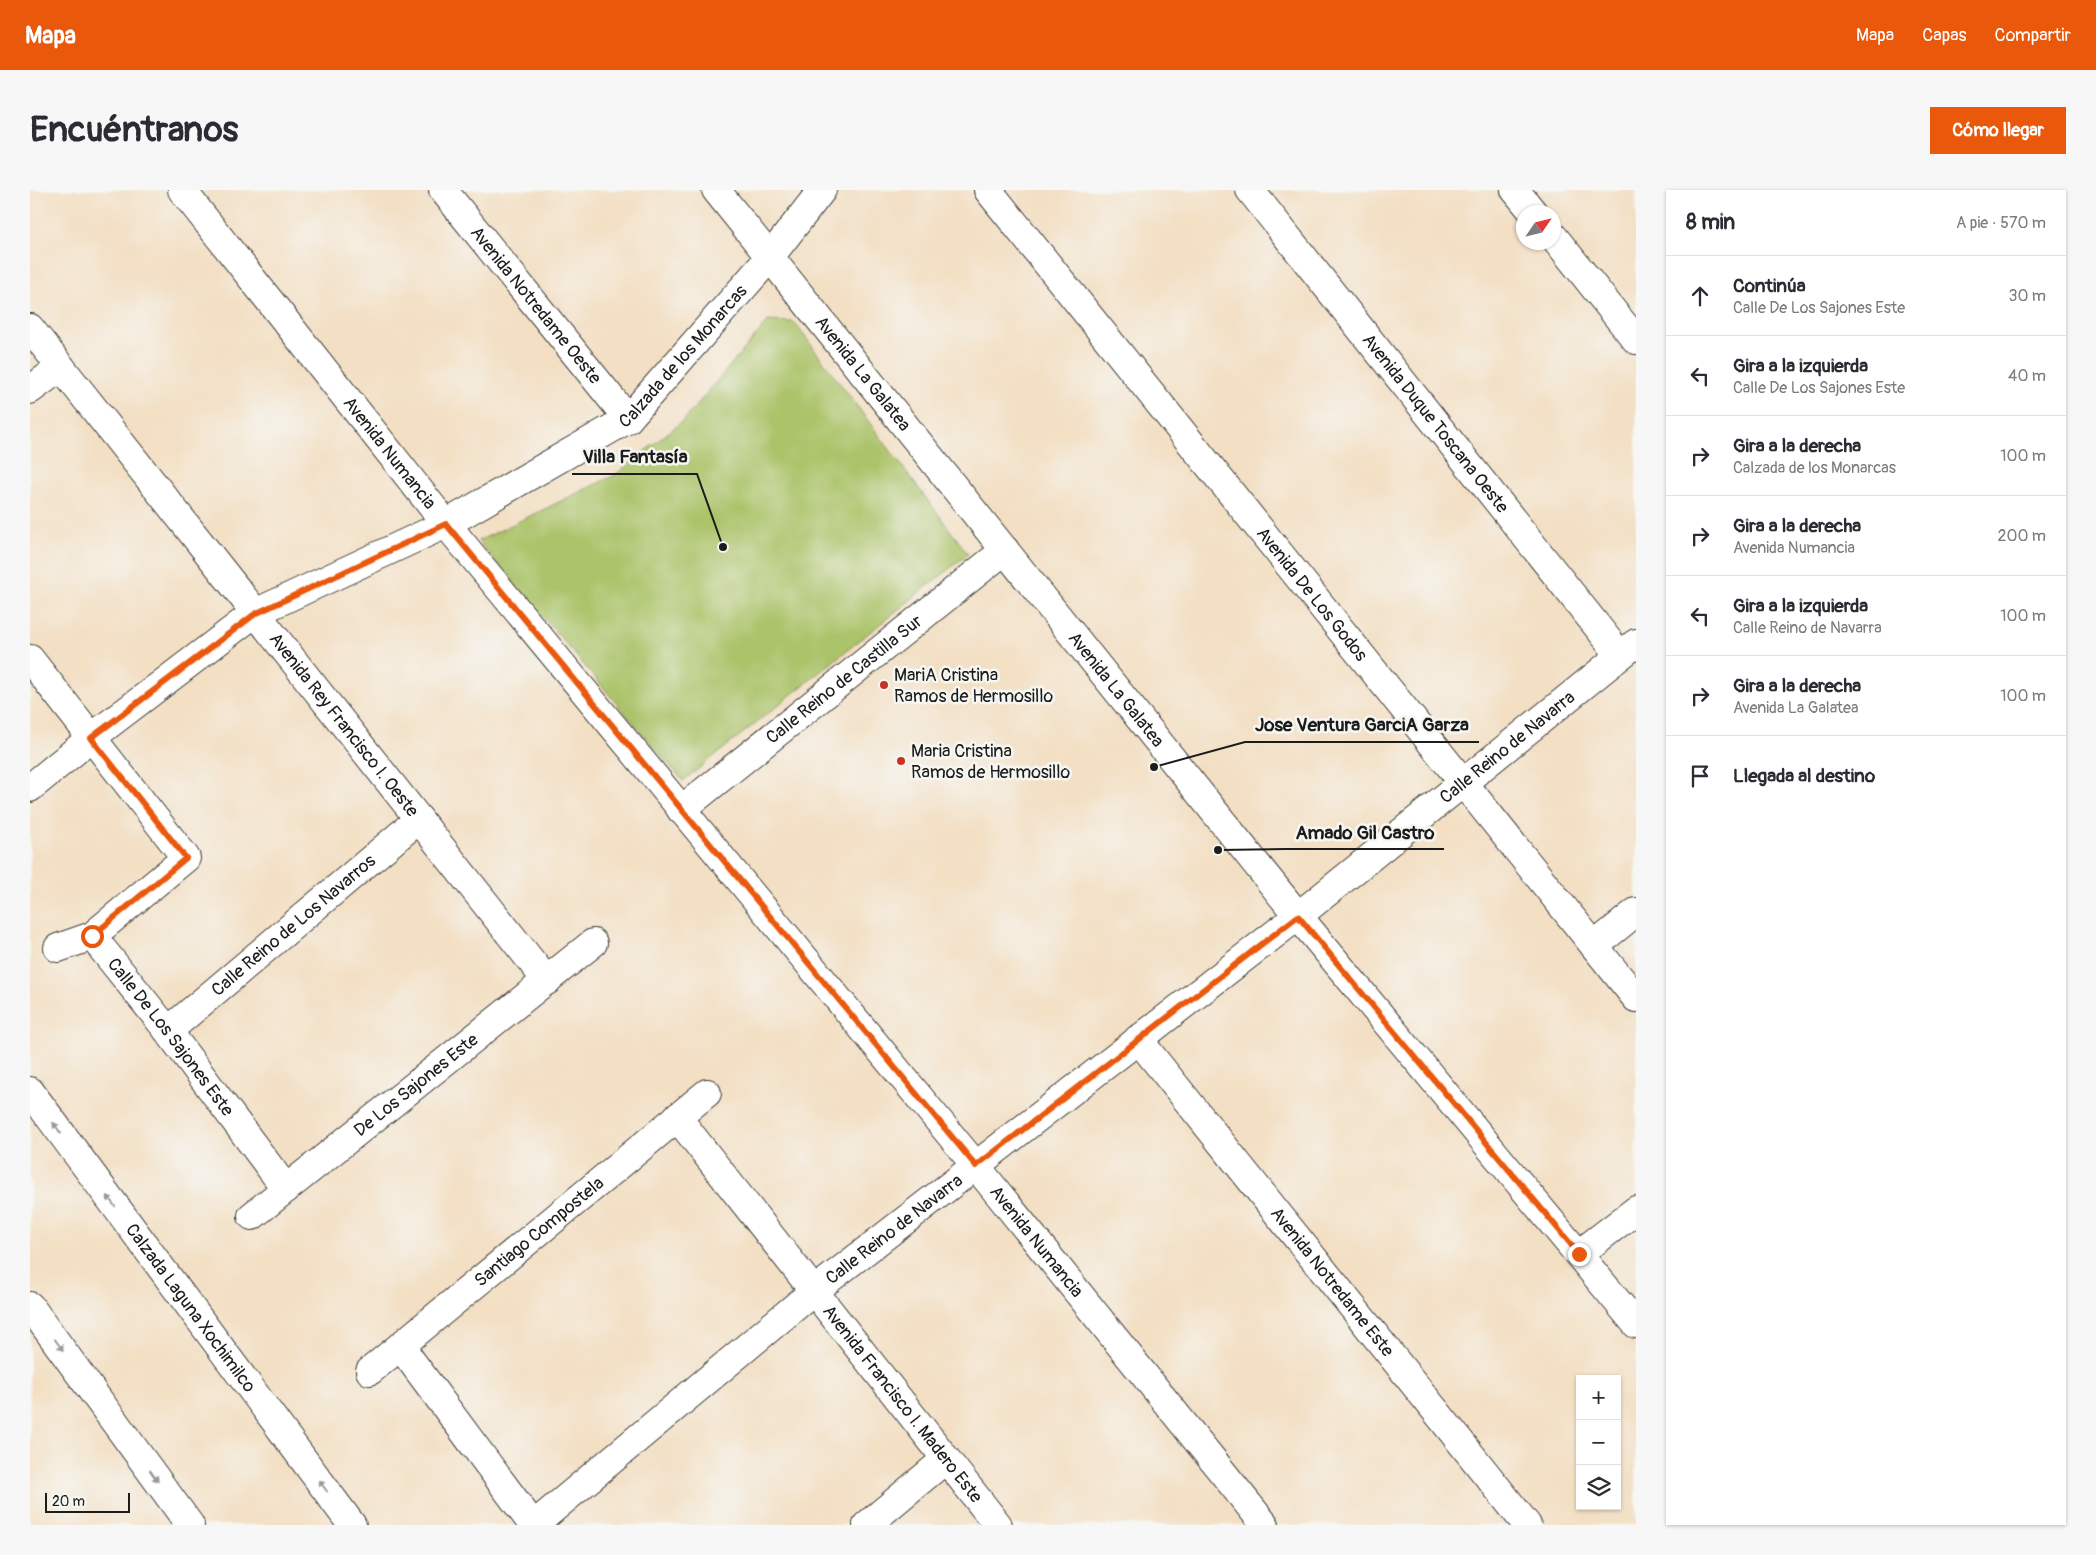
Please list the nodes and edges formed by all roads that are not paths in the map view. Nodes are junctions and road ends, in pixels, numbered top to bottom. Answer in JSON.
{"nodes":[{"id":1,"x":182,"y":190,"type":"edge"},
{"id":2,"x":443,"y":190,"type":"edge"},
{"id":3,"x":716,"y":190,"type":"edge"},
{"id":4,"x":822,"y":190,"type":"edge"},
{"id":5,"x":988,"y":190,"type":"edge"},
{"id":6,"x":1250,"y":190,"type":"edge"},
{"id":7,"x":1561,"y":246,"type":"edge"},
{"id":8,"x":770,"y":257,"type":"junction"},
{"id":9,"x":30,"y":328,"type":"edge"},
{"id":10,"x":1636,"y":340,"type":"edge"},
{"id":11,"x":61,"y":367,"type":"junction"},
{"id":12,"x":30,"y":390,"type":"edge"},
{"id":13,"x":628,"y":419,"type":"junction"},
{"id":14,"x":446,"y":524,"type":"junction"},
{"id":15,"x":1006,"y":550,"type":"junction"},
{"id":16,"x":255,"y":614,"type":"junction"},
{"id":17,"x":1628,"y":649,"type":"edge"},
{"id":18,"x":30,"y":659,"type":"edge"},
{"id":19,"x":91,"y":738,"type":"junction"},
{"id":20,"x":1463,"y":782,"type":"junction"},
{"id":21,"x":30,"y":788,"type":"edge"},
{"id":22,"x":681,"y":810,"type":"junction"},
{"id":23,"x":419,"y":819,"type":"junction"},
{"id":24,"x":1636,"y":912,"type":"edge"},
{"id":25,"x":1298,"y":916,"type":"junction"},
{"id":26,"x":92,"y":936,"type":"junction"},
{"id":27,"x":593,"y":943,"type":"dead end"},
{"id":28,"x":1594,"y":946,"type":"junction"},
{"id":29,"x":58,"y":948,"type":"dead end"},
{"id":30,"x":547,"y":981,"type":"junction"},
{"id":31,"x":1636,"y":998,"type":"edge"},
{"id":32,"x":168,"y":1031,"type":"junction"},
{"id":33,"x":1138,"y":1039,"type":"junction"},
{"id":34,"x":30,"y":1091,"type":"edge"},
{"id":35,"x":707,"y":1093,"type":"dead end"},
{"id":36,"x":678,"y":1116,"type":"junction"},
{"id":37,"x":976,"y":1166,"type":"junction"},
{"id":38,"x":286,"y":1189,"type":"junction"},
{"id":39,"x":1636,"y":1210,"type":"edge"},
{"id":40,"x":252,"y":1216,"type":"dead end"},
{"id":41,"x":1579,"y":1254,"type":"junction"},
{"id":42,"x":814,"y":1291,"type":"junction"},
{"id":43,"x":30,"y":1306,"type":"edge"},
{"id":44,"x":1636,"y":1324,"type":"edge"},
{"id":45,"x":401,"y":1347,"type":"junction"},
{"id":46,"x":370,"y":1371,"type":"dead end"},
{"id":47,"x":946,"y":1459,"type":"junction"},
{"id":48,"x":190,"y":1525,"type":"edge"},
{"id":49,"x":352,"y":1525,"type":"edge"},
{"id":50,"x":533,"y":1525,"type":"edge"},
{"id":51,"x":866,"y":1525,"type":"edge"},
{"id":52,"x":998,"y":1525,"type":"edge"},
{"id":53,"x":1265,"y":1525,"type":"edge"},
{"id":54,"x":1527,"y":1525,"type":"edge"}],
"edges":[{"from":1,"to":14,"type":"street","name":"Avenida Numancia"},
{"from":2,"to":13,"type":"street","name":"Avenida Notredame Oeste"},
{"from":3,"to":8,"type":"street","name":"Avenida La Galatea"},
{"from":4,"to":8,"type":"street","name":"Calzada de los Monarcas"},
{"from":5,"to":20,"type":"street","name":"Avenida De Los Godos"},
{"from":6,"to":17,"type":"street","name":"Avenida Duque Toscana Oeste"},
{"from":7,"to":10,"type":"street"},
{"from":8,"to":13,"type":"street","name":"Calzada de los Monarcas"},
{"from":8,"to":15,"type":"street","name":"Avenida La Galatea"},
{"from":9,"to":11,"type":"street","name":"Avenida Rey Francisco I. Oeste"},
{"from":11,"to":12,"type":"street"},
{"from":11,"to":16,"type":"street","name":"Avenida Rey Francisco I. Oeste"},
{"from":13,"to":14,"type":"street","name":"Calzada de los Monarcas"},
{"from":14,"to":16,"type":"street","name":"Calzada de los Monarcas"},
{"from":14,"to":22,"type":"street","name":"Avenida Numancia"},
{"from":15,"to":22,"type":"street","name":"Calle Reino de Castilla Sur"},
{"from":15,"to":25,"type":"street","name":"Avenida La Galatea"},
{"from":16,"to":19,"type":"street","name":"Calzada de los Monarcas"},
{"from":16,"to":23,"type":"street","name":"Avenida Rey Francisco I. Oeste"},
{"from":17,"to":20,"type":"street","name":"Calle Reino de Navarra"},
{"from":18,"to":19,"type":"street"},
{"from":19,"to":21,"type":"street","name":"Calzada de los Monarcas"},
{"from":19,"to":26,"type":"street"},
{"from":20,"to":25,"type":"street","name":"Calle Reino de Navarra"},
{"from":20,"to":28,"type":"street","name":"Avenida De Los Godos"},
{"from":22,"to":37,"type":"street","name":"Avenida Numancia"},
{"from":23,"to":30,"type":"street","name":"Avenida Rey Francisco I. Oeste"},
{"from":23,"to":32,"type":"street","name":"Calle Reino de Los Navarros"},
{"from":24,"to":28,"type":"street"},
{"from":25,"to":33,"type":"street","name":"Calle Reino de Navarra"},
{"from":25,"to":41,"type":"street","name":"Avenida La Galatea"},
{"from":26,"to":29,"type":"street"},
{"from":26,"to":32,"type":"street","name":"Calle De Los Sajones Este"},
{"from":27,"to":30,"type":"street","name":"De Los Sajones Este"},
{"from":28,"to":31,"type":"street","name":"Avenida De Los Godos"},
{"from":30,"to":38,"type":"street","name":"De Los Sajones Este"},
{"from":32,"to":38,"type":"street","name":"Calle De Los Sajones Este"},
{"from":33,"to":37,"type":"street","name":"Calle Reino de Navarra"},
{"from":33,"to":54,"type":"street","name":"Avenida Notredame Este"},
{"from":49,"to":34,"type":"street","name":"Calzada Laguna Xochimilco","one_way":true},
{"from":35,"to":36,"type":"street","name":"Santiago Compostela"},
{"from":36,"to":42,"type":"street","name":"Avenida Francisco I. Madero Este"},
{"from":36,"to":45,"type":"street","name":"Santiago Compostela"},
{"from":37,"to":42,"type":"street","name":"Calle Reino de Navarra"},
{"from":37,"to":53,"type":"street","name":"Avenida Numancia"},
{"from":38,"to":40,"type":"street","name":"De Los Sajones Este"},
{"from":39,"to":41,"type":"street"},
{"from":41,"to":44,"type":"street","name":"Avenida La Galatea"},
{"from":42,"to":47,"type":"street","name":"Avenida Francisco I. Madero Este"},
{"from":42,"to":50,"type":"street","name":"Calle Reino de Navarra"},
{"from":43,"to":48,"type":"street","one_way":true},
{"from":45,"to":46,"type":"street","name":"Santiago Compostela"},
{"from":45,"to":50,"type":"street"},
{"from":47,"to":51,"type":"street"},
{"from":47,"to":52,"type":"street","name":"Avenida Francisco I. Madero Este"}]}
